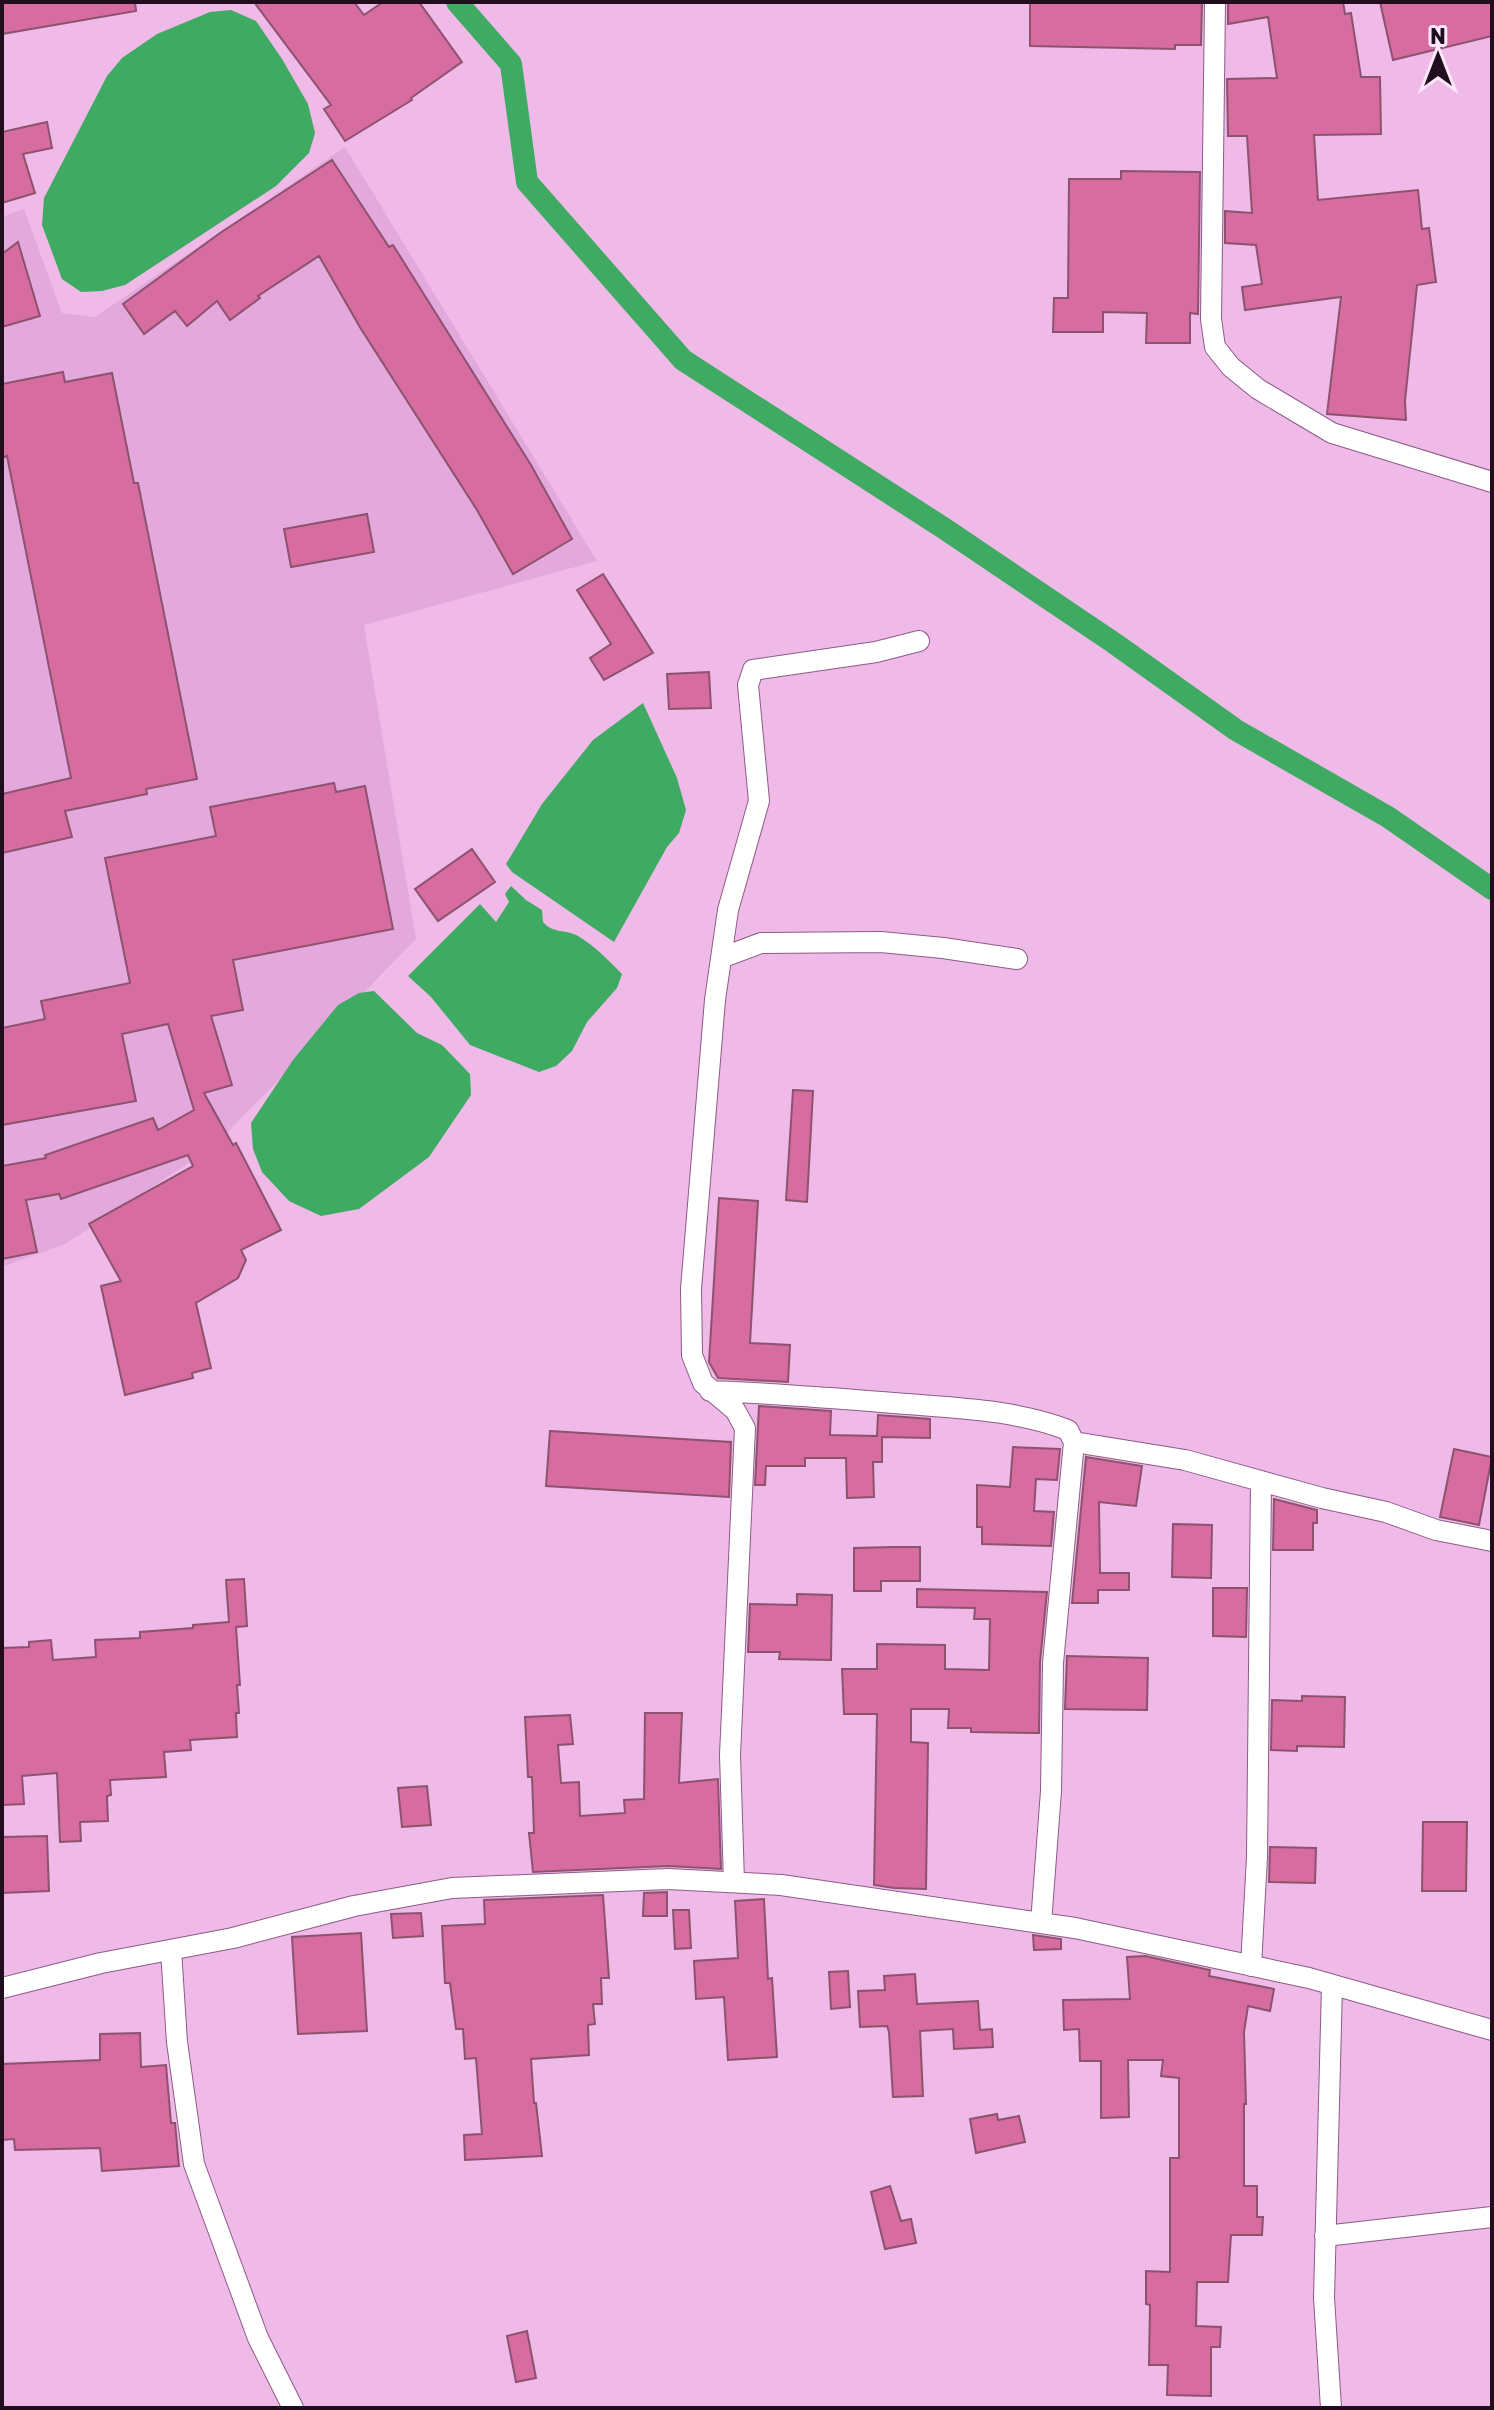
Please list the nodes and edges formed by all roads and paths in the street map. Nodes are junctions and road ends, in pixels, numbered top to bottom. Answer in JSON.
{"nodes":[{"id":1,"x":1215,"y":2,"type":"edge"},
{"id":2,"x":1492,"y":482,"type":"edge"},
{"id":3,"x":919,"y":641,"type":"dead end"},
{"id":4,"x":721,"y":958,"type":"junction"},
{"id":5,"x":1017,"y":959,"type":"dead end"},
{"id":6,"x":710,"y":1391,"type":"junction"},
{"id":7,"x":1074,"y":1442,"type":"junction"},
{"id":8,"x":1261,"y":1481,"type":"junction"},
{"id":9,"x":1492,"y":1541,"type":"edge"},
{"id":10,"x":734,"y":1882,"type":"junction"},
{"id":11,"x":1041,"y":1923,"type":"junction"},
{"id":12,"x":171,"y":1950,"type":"junction"},
{"id":13,"x":1251,"y":1966,"type":"junction"},
{"id":14,"x":1332,"y":1985,"type":"junction"},
{"id":15,"x":2,"y":1988,"type":"edge"},
{"id":16,"x":1492,"y":2030,"type":"edge"},
{"id":17,"x":1492,"y":2217,"type":"edge"},
{"id":18,"x":1325,"y":2236,"type":"junction"},
{"id":19,"x":293,"y":2408,"type":"edge"},
{"id":20,"x":1331,"y":2408,"type":"edge"}],
"edges":[{"from":1,"to":2,"type":"street"},
{"from":3,"to":4,"type":"street"},
{"from":4,"to":5,"type":"street"},
{"from":4,"to":6,"type":"street"},
{"from":6,"to":7,"type":"street"},
{"from":6,"to":10,"type":"street"},
{"from":7,"to":8,"type":"street"},
{"from":7,"to":11,"type":"street"},
{"from":8,"to":9,"type":"street"},
{"from":8,"to":13,"type":"street"},
{"from":10,"to":11,"type":"street"},
{"from":10,"to":12,"type":"street"},
{"from":11,"to":13,"type":"street"},
{"from":12,"to":15,"type":"street"},
{"from":12,"to":19,"type":"street"},
{"from":13,"to":14,"type":"street"},
{"from":14,"to":16,"type":"street"},
{"from":14,"to":18,"type":"street"},
{"from":17,"to":18,"type":"street"},
{"from":18,"to":20,"type":"street"}]}
